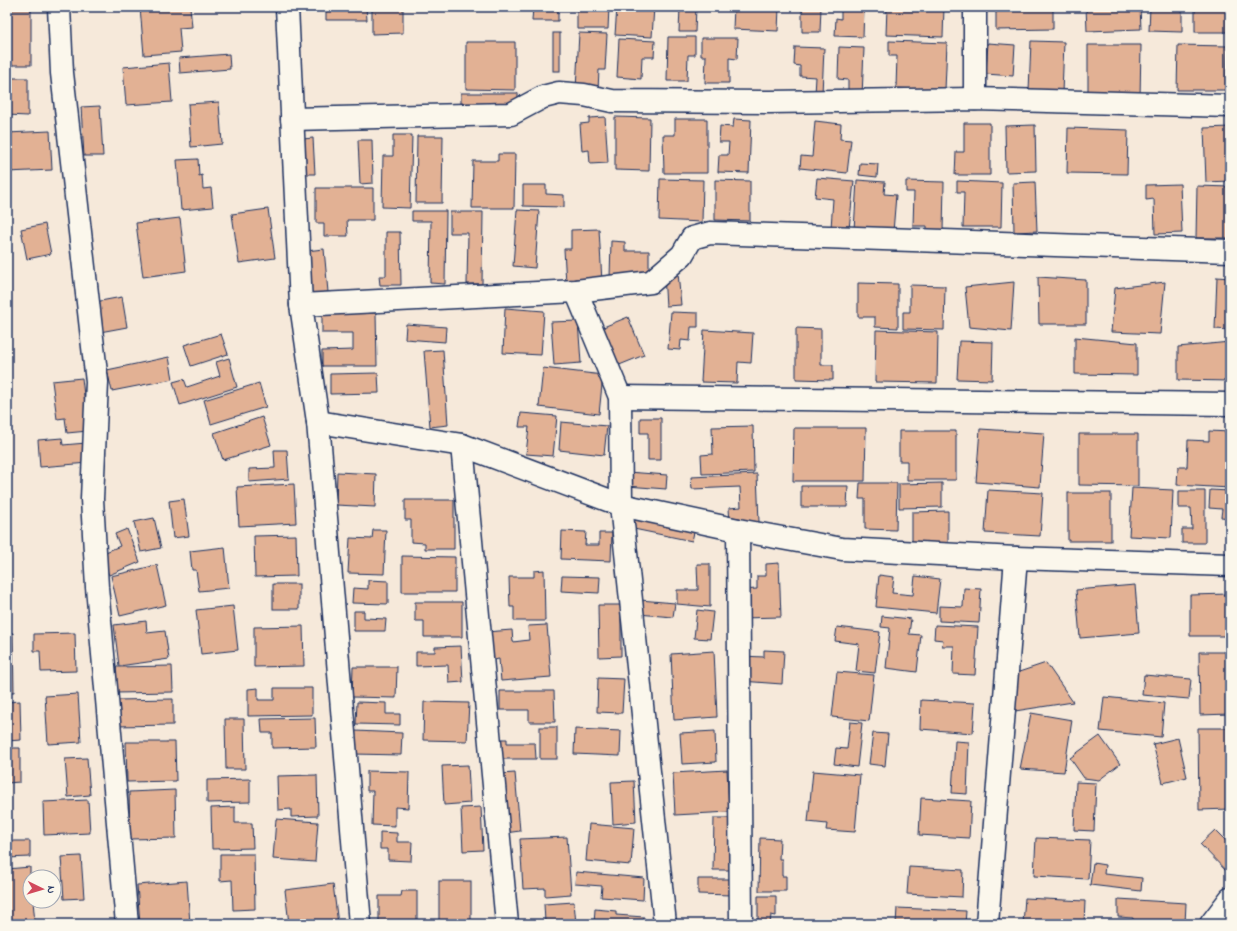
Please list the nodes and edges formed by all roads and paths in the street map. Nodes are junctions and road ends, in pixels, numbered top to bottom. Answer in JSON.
{"nodes":[{"id":1,"x":59,"y":7,"type":"edge"},
{"id":2,"x":287,"y":7,"type":"edge"},
{"id":3,"x":975,"y":7,"type":"edge"},
{"id":4,"x":975,"y":99,"type":"junction"},
{"id":5,"x":1230,"y":106,"type":"edge"},
{"id":6,"x":292,"y":119,"type":"junction"},
{"id":7,"x":1230,"y":251,"type":"edge"},
{"id":8,"x":576,"y":291,"type":"junction"},
{"id":9,"x":301,"y":305,"type":"junction"},
{"id":10,"x":620,"y":397,"type":"junction"},
{"id":11,"x":1230,"y":404,"type":"edge"},
{"id":12,"x":318,"y":422,"type":"junction"},
{"id":13,"x":462,"y":445,"type":"junction"},
{"id":14,"x":621,"y":505,"type":"junction"},
{"id":15,"x":738,"y":530,"type":"junction"},
{"id":16,"x":1016,"y":558,"type":"junction"},
{"id":17,"x":1230,"y":565,"type":"edge"},
{"id":18,"x":1230,"y":899,"type":"edge"},
{"id":19,"x":127,"y":924,"type":"edge"},
{"id":20,"x":360,"y":924,"type":"edge"},
{"id":21,"x":507,"y":924,"type":"edge"},
{"id":22,"x":665,"y":924,"type":"edge"},
{"id":23,"x":741,"y":924,"type":"edge"},
{"id":24,"x":987,"y":924,"type":"edge"},
{"id":25,"x":1211,"y":924,"type":"edge"}],
"edges":[{"from":1,"to":19,"type":"street"},
{"from":2,"to":6,"type":"street"},
{"from":3,"to":4,"type":"street"},
{"from":4,"to":5,"type":"street"},
{"from":4,"to":6,"type":"street"},
{"from":6,"to":9,"type":"street"},
{"from":7,"to":8,"type":"street"},
{"from":8,"to":9,"type":"street"},
{"from":8,"to":10,"type":"street"},
{"from":9,"to":12,"type":"street"},
{"from":10,"to":11,"type":"street"},
{"from":10,"to":14,"type":"street"},
{"from":12,"to":13,"type":"street"},
{"from":12,"to":20,"type":"street"},
{"from":13,"to":14,"type":"street"},
{"from":13,"to":21,"type":"street"},
{"from":14,"to":15,"type":"street"},
{"from":14,"to":22,"type":"street"},
{"from":15,"to":16,"type":"street"},
{"from":15,"to":23,"type":"street"},
{"from":16,"to":17,"type":"street"},
{"from":16,"to":24,"type":"street"},
{"from":18,"to":25,"type":"street"}]}
